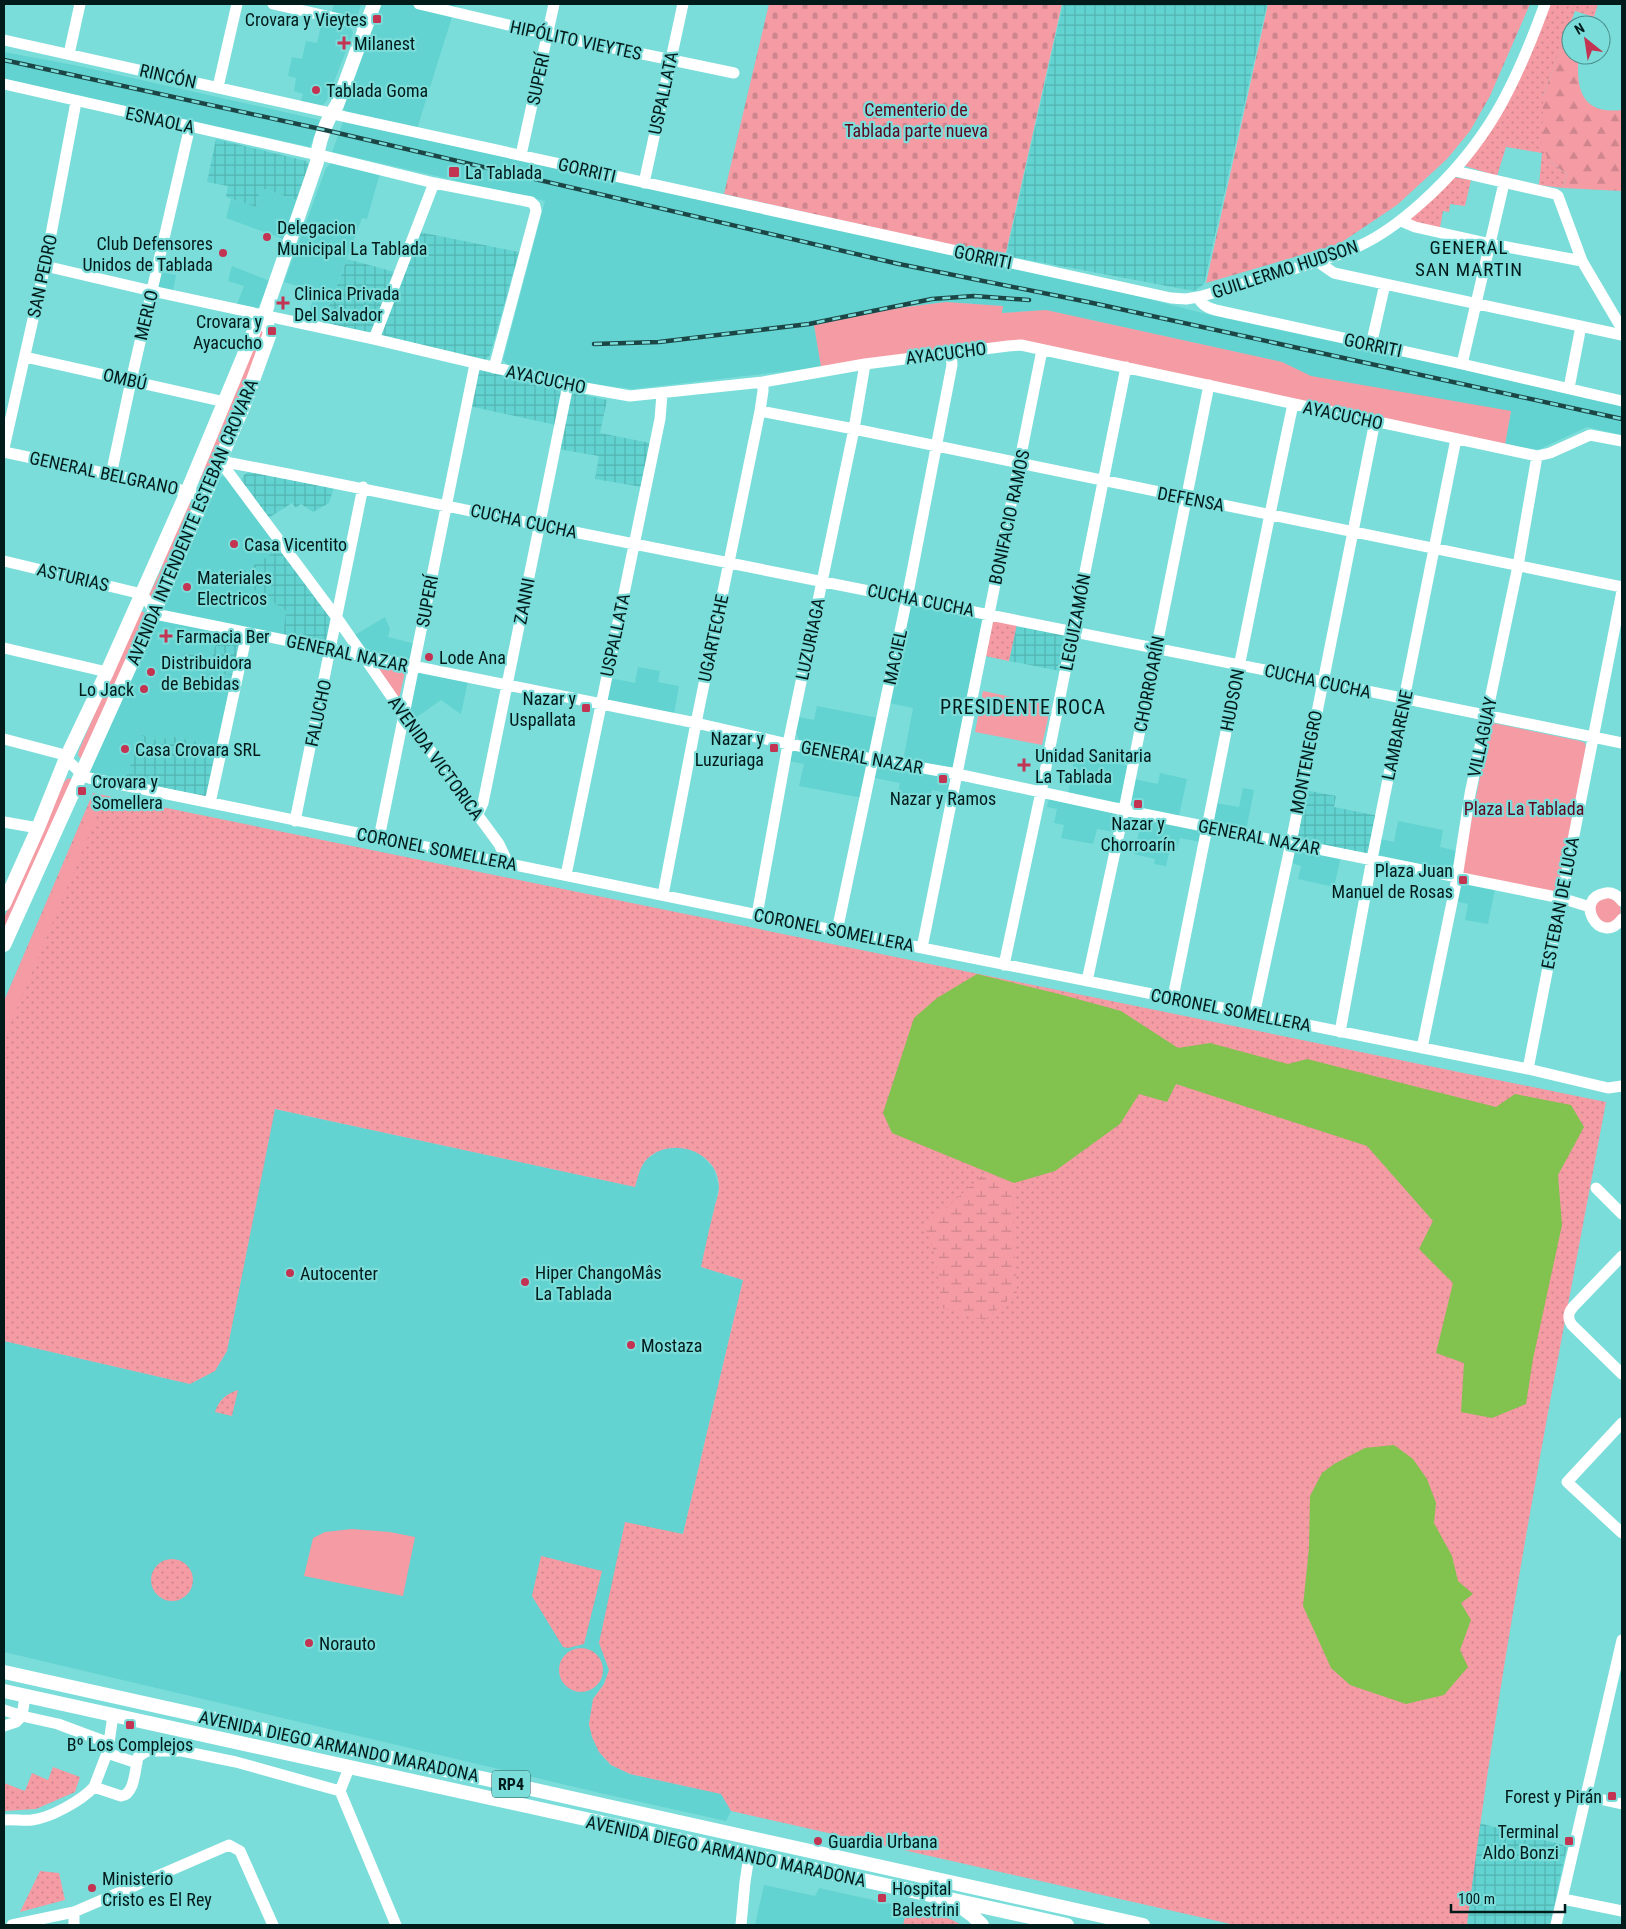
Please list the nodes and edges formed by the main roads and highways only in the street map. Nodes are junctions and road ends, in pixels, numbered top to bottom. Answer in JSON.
{"nodes":[{"id":1,"x":374,"y":4,"type":"edge"},
{"id":2,"x":264,"y":316,"type":"junction"},
{"id":3,"x":4,"y":904,"type":"edge"},
{"id":4,"x":4,"y":944,"type":"edge"},
{"id":5,"x":4,"y":1672,"type":"edge"},
{"id":6,"x":4,"y":1691,"type":"edge"},
{"id":7,"x":1018,"y":1897,"type":"junction"},
{"id":8,"x":953,"y":1901,"type":"junction"},
{"id":9,"x":1013,"y":1921,"type":"edge"},
{"id":10,"x":982,"y":1925,"type":"edge"},
{"id":11,"x":1067,"y":1925,"type":"edge"},
{"id":12,"x":1143,"y":1925,"type":"edge"}],
"edges":[{"from":1,"to":2,"type":"main road","name":"AVENIDA INTENDENTE ESTEBAN CROVARA"},
{"from":2,"to":3,"type":"main road","name":"AVENIDA INTENDENTE ESTEBAN CROVARA"},
{"from":2,"to":4,"type":"main road","name":"AVENIDA INTENDENTE ESTEBAN CROVARA"},
{"from":5,"to":7,"type":"main road","name":"AVENIDA DIEGO ARMANDO MARADONA","number":"RP4"},
{"from":6,"to":8,"type":"main road","name":"AVENIDA DIEGO ARMANDO MARADONA","number":"RP4"},
{"from":7,"to":9,"type":"main road"},
{"from":7,"to":12,"type":"main road","name":"AVENIDA DIEGO ARMANDO MARADONA","number":"RP4"},
{"from":8,"to":9,"type":"main road","name":"AVENIDA DIEGO ARMANDO MARADONA","number":"RP4"},
{"from":8,"to":10,"type":"main road"},
{"from":9,"to":11,"type":"main road","name":"AVENIDA DIEGO ARMANDO MARADONA","number":"RP4"}]}
